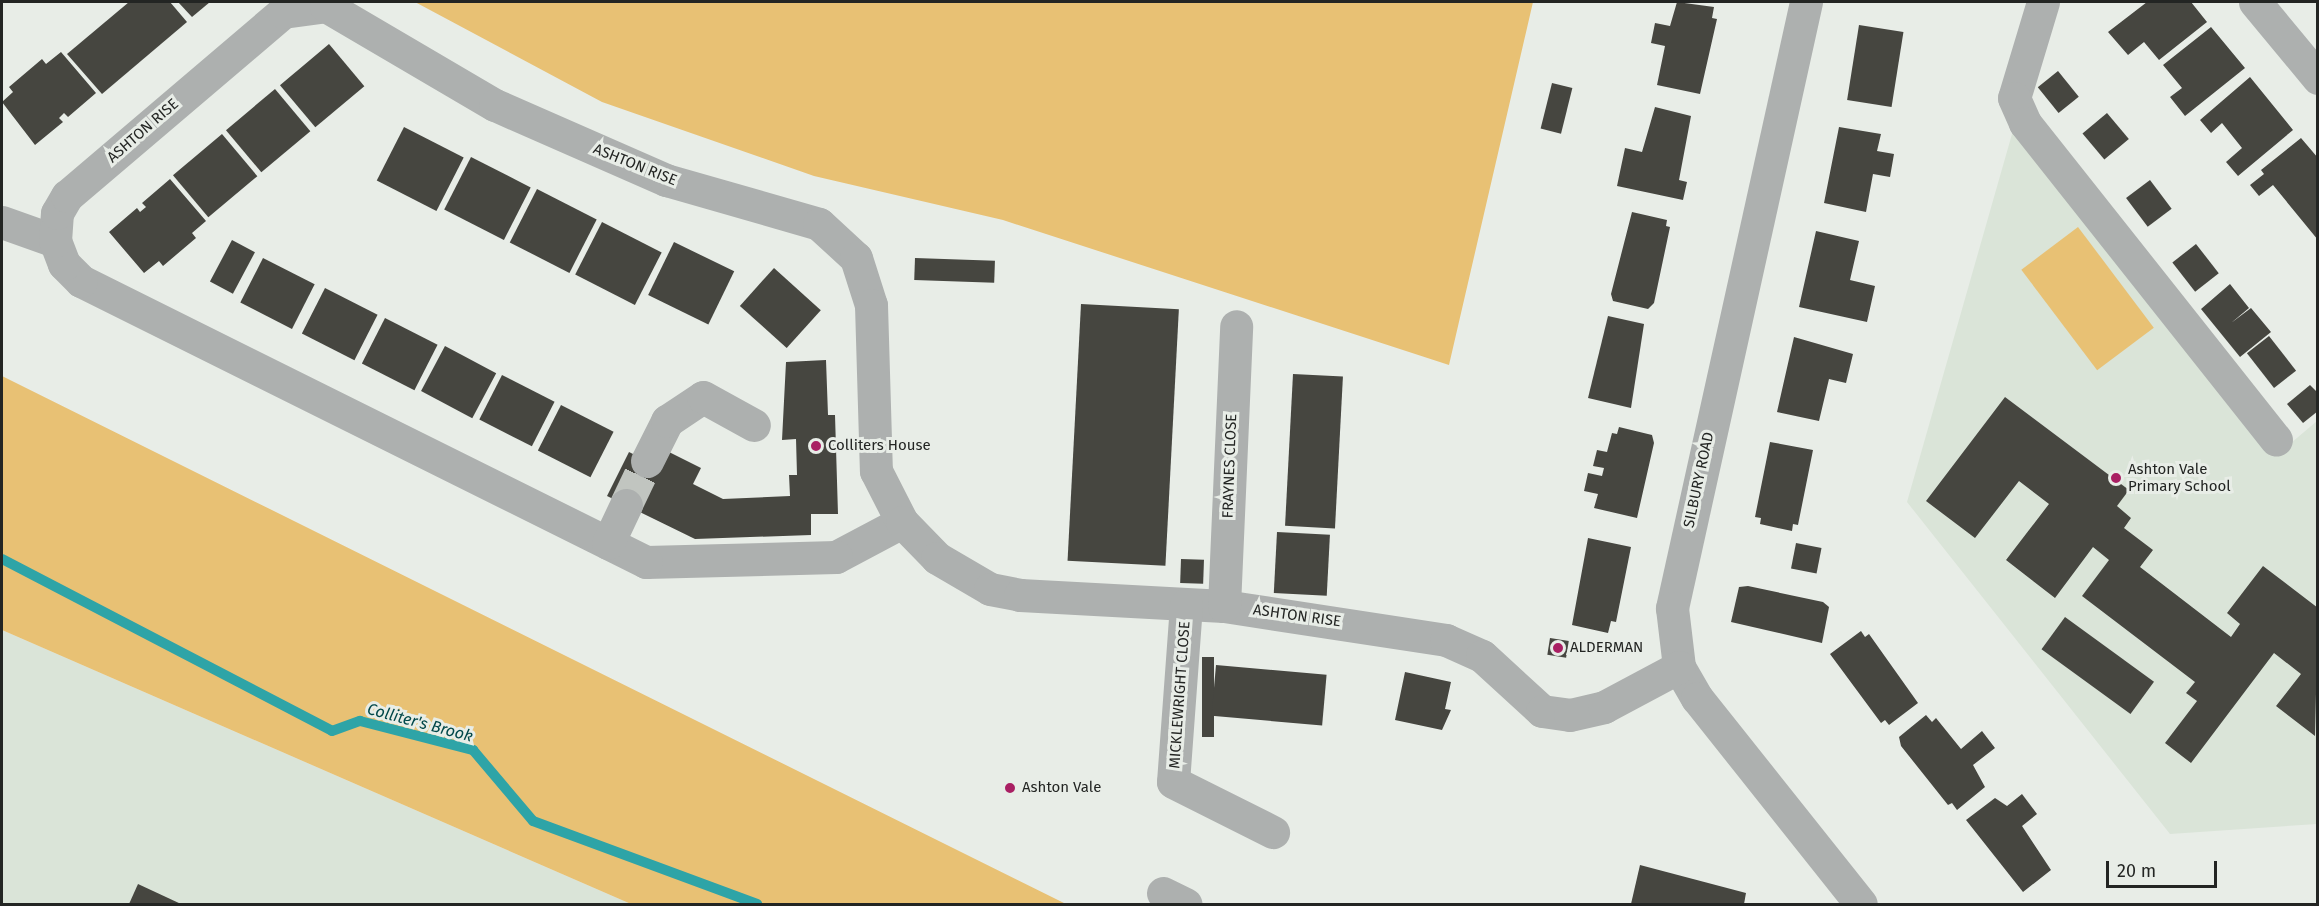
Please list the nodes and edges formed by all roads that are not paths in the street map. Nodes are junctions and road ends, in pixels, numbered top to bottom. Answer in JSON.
{"nodes":[{"id":1,"x":1806,"y":2,"type":"edge"},
{"id":2,"x":2043,"y":2,"type":"edge"},
{"id":3,"x":2255,"y":2,"type":"edge"},
{"id":4,"x":2318,"y":78,"type":"edge"},
{"id":5,"x":2,"y":222,"type":"edge"},
{"id":6,"x":55,"y":241,"type":"junction"},
{"id":7,"x":1236,"y":326,"type":"dead end"},
{"id":8,"x":754,"y":425,"type":"dead end"},
{"id":9,"x":2276,"y":440,"type":"dead end"},
{"id":10,"x":647,"y":461,"type":"tunnel mouth"},
{"id":11,"x":626,"y":505,"type":"tunnel mouth"},
{"id":12,"x":902,"y":522,"type":"junction"},
{"id":13,"x":608,"y":543,"type":"junction"},
{"id":14,"x":1186,"y":605,"type":"junction"},
{"id":15,"x":1224,"y":606,"type":"junction"},
{"id":16,"x":1679,"y":668,"type":"junction"},
{"id":17,"x":1273,"y":832,"type":"dead end"},
{"id":18,"x":1862,"y":904,"type":"edge"}],
"edges":[{"from":1,"to":16,"type":"street","name":"SILBURY ROAD"},
{"from":2,"to":9,"type":"street"},
{"from":3,"to":4,"type":"street"},
{"from":5,"to":6,"type":"street"},
{"from":6,"to":12,"type":"street","name":"ASHTON RISE"},
{"from":6,"to":13,"type":"street"},
{"from":7,"to":15,"type":"street","name":"FRAYNES CLOSE"},
{"from":8,"to":10,"type":"street"},
{"from":11,"to":13,"type":"street"},
{"from":12,"to":13,"type":"street"},
{"from":12,"to":14,"type":"street","name":"ASHTON RISE"},
{"from":14,"to":15,"type":"street","name":"ASHTON RISE"},
{"from":14,"to":17,"type":"street","name":"MICKLEWRIGHT CLOSE"},
{"from":15,"to":16,"type":"street","name":"ASHTON RISE"},
{"from":16,"to":18,"type":"street","name":"SILBURY ROAD"}]}
